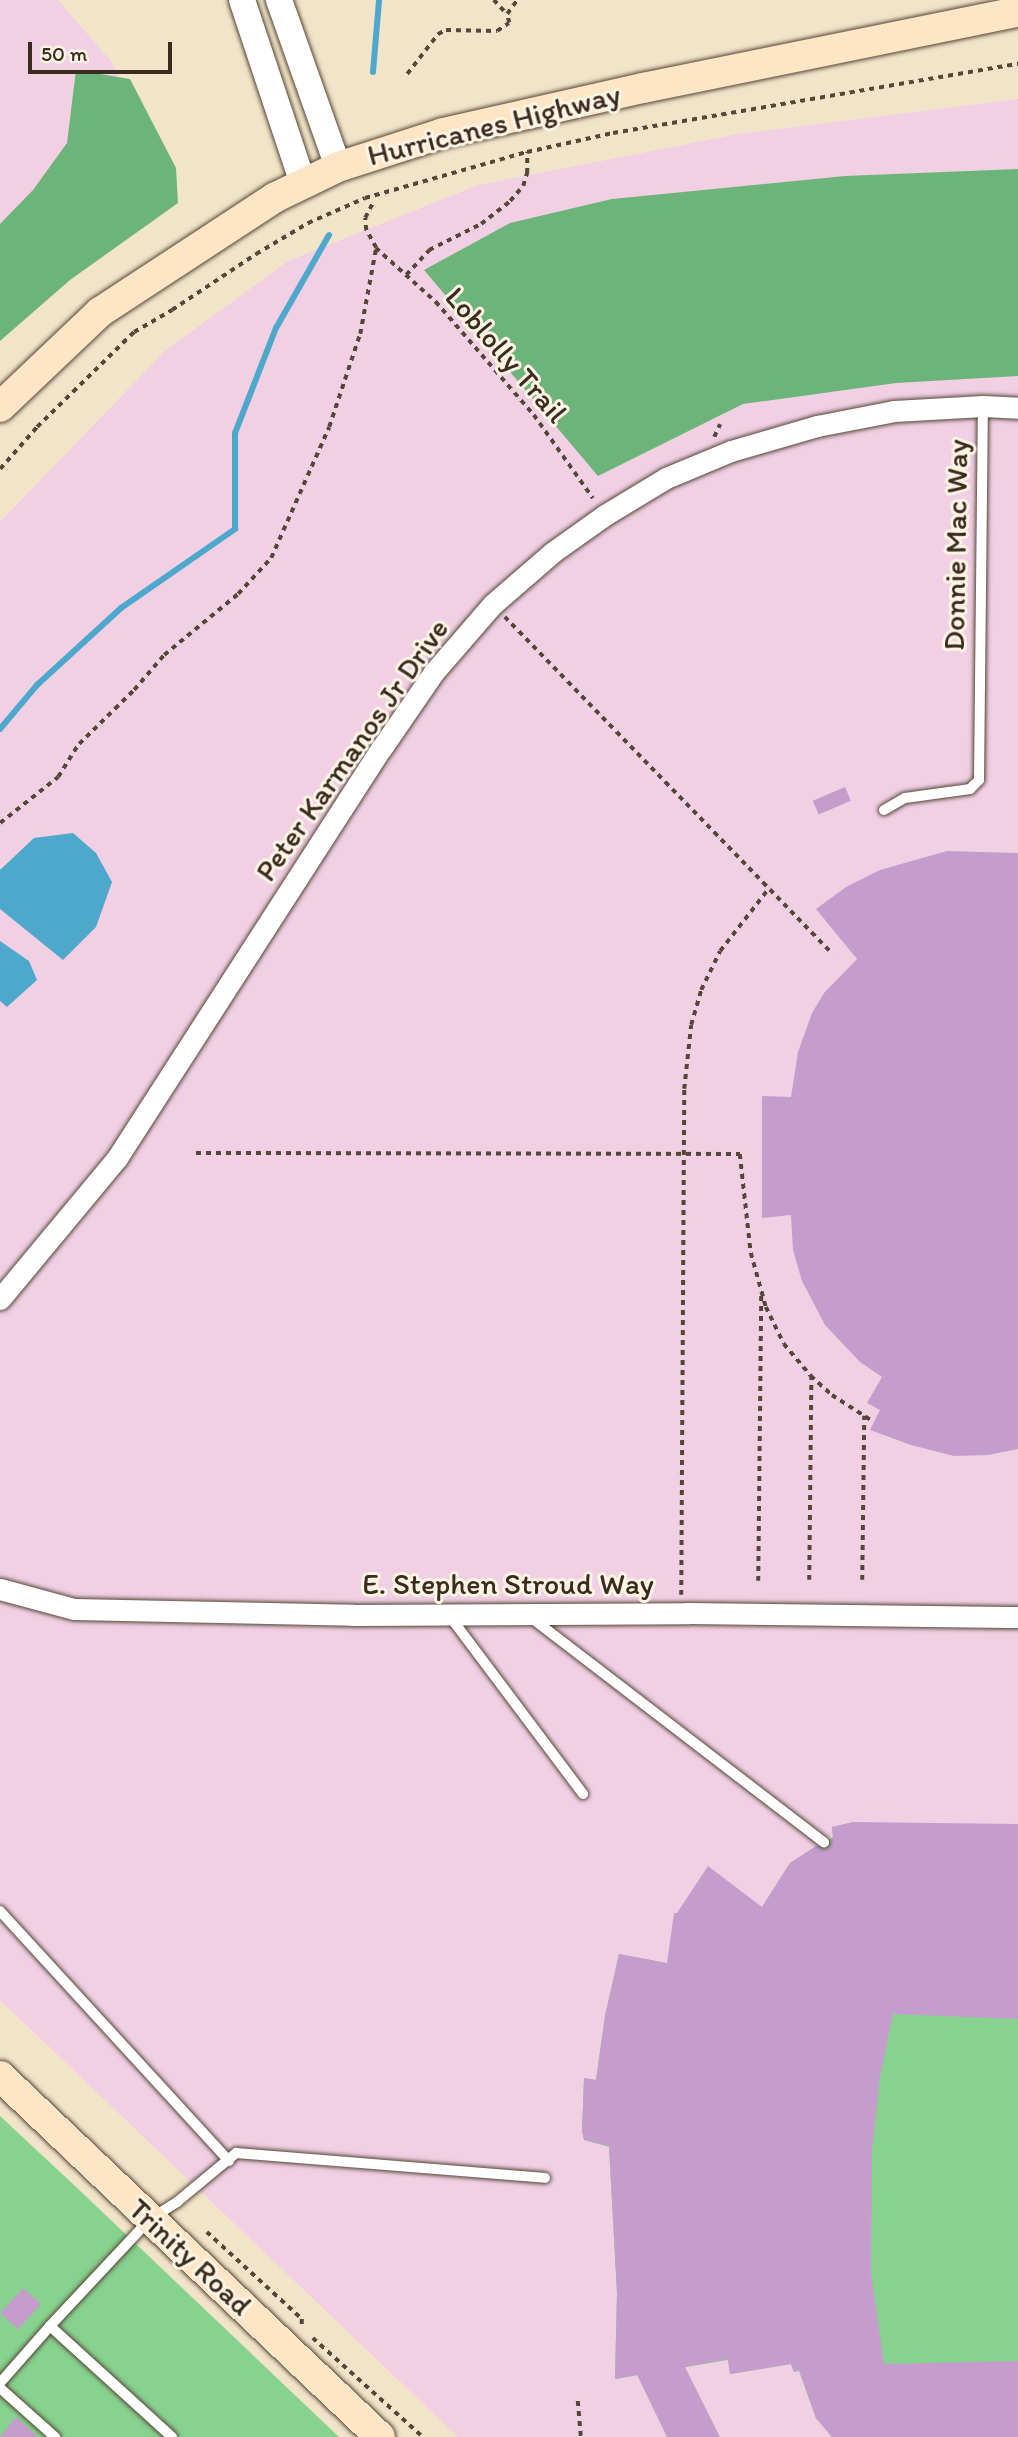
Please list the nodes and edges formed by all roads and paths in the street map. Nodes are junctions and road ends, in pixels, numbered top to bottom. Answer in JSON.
{"nodes":[{"id":1,"x":242,"y":0,"type":"edge"},
{"id":2,"x":279,"y":0,"type":"edge"},
{"id":3,"x":494,"y":0,"type":"edge"},
{"id":4,"x":517,"y":0,"type":"edge"},
{"id":5,"x":1018,"y":12,"type":"edge"},
{"id":6,"x":507,"y":14,"type":"junction"},
{"id":7,"x":1018,"y":64,"type":"edge"},
{"id":8,"x":407,"y":74,"type":"dead end"},
{"id":9,"x":527,"y":152,"type":"junction"},
{"id":10,"x":338,"y":167,"type":"junction"},
{"id":11,"x":303,"y":183,"type":"junction"},
{"id":12,"x":373,"y":202,"type":"dead end"},
{"id":13,"x":376,"y":248,"type":"junction"},
{"id":14,"x":406,"y":275,"type":"junction"},
{"id":15,"x":983,"y":406,"type":"junction"},
{"id":16,"x":0,"y":407,"type":"edge"},
{"id":17,"x":1018,"y":408,"type":"edge"},
{"id":18,"x":0,"y":469,"type":"edge"},
{"id":19,"x":593,"y":498,"type":"dead end"},
{"id":20,"x":505,"y":617,"type":"dead end"},
{"id":21,"x":884,"y":810,"type":"dead end"},
{"id":22,"x":0,"y":823,"type":"edge"},
{"id":23,"x":769,"y":888,"type":"junction"},
{"id":24,"x":833,"y":954,"type":"dead end"},
{"id":25,"x":196,"y":1153,"type":"dead end"},
{"id":26,"x":684,"y":1154,"type":"junction"},
{"id":27,"x":761,"y":1294,"type":"junction"},
{"id":28,"x":0,"y":1299,"type":"edge"},
{"id":29,"x":811,"y":1376,"type":"junction"},
{"id":30,"x":864,"y":1416,"type":"junction"},
{"id":31,"x":871,"y":1420,"type":"dead end"},
{"id":32,"x":809,"y":1580,"type":"dead end"},
{"id":33,"x":862,"y":1580,"type":"dead end"},
{"id":34,"x":758,"y":1581,"type":"dead end"},
{"id":35,"x":0,"y":1589,"type":"edge"},
{"id":36,"x":681,"y":1597,"type":"dead end"},
{"id":37,"x":447,"y":1613,"type":"junction"},
{"id":38,"x":525,"y":1613,"type":"junction"},
{"id":39,"x":1018,"y":1617,"type":"edge"},
{"id":40,"x":583,"y":1794,"type":"dead end"},
{"id":41,"x":824,"y":1842,"type":"dead end"},
{"id":42,"x":0,"y":1911,"type":"edge"},
{"id":43,"x":0,"y":2076,"type":"edge"},
{"id":44,"x":229,"y":2161,"type":"junction"},
{"id":45,"x":545,"y":2178,"type":"dead end"},
{"id":46,"x":150,"y":2219,"type":"junction"},
{"id":47,"x":207,"y":2232,"type":"dead end"},
{"id":48,"x":50,"y":2326,"type":"junction"},
{"id":49,"x":0,"y":2383,"type":"edge"},
{"id":50,"x":0,"y":2388,"type":"edge"},
{"id":51,"x":578,"y":2401,"type":"dead end"},
{"id":52,"x":55,"y":2437,"type":"edge"},
{"id":53,"x":172,"y":2437,"type":"edge"},
{"id":54,"x":380,"y":2437,"type":"edge"},
{"id":55,"x":422,"y":2437,"type":"edge"},
{"id":56,"x":581,"y":2437,"type":"edge"}],
"edges":[{"from":1,"to":11,"type":"street"},
{"from":2,"to":10,"type":"street"},
{"from":3,"to":6,"type":"path"},
{"from":4,"to":6,"type":"path"},
{"from":5,"to":10,"type":"main road","name":"Hurricanes Highway"},
{"from":6,"to":8,"type":"path"},
{"from":7,"to":9,"type":"path"},
{"from":9,"to":14,"type":"path"},
{"from":9,"to":18,"type":"path"},
{"from":10,"to":11,"type":"main road","name":"Hurricanes Highway"},
{"from":11,"to":16,"type":"main road","name":"Hurricanes Highway"},
{"from":12,"to":13,"type":"path"},
{"from":13,"to":14,"type":"path","name":"Loblolly Trail"},
{"from":13,"to":22,"type":"path"},
{"from":14,"to":19,"type":"path","name":"Loblolly Trail"},
{"from":15,"to":17,"type":"street","name":"Peter Karmanos Jr Drive"},
{"from":15,"to":21,"type":"lane","name":"Donnie Mac Way"},
{"from":15,"to":28,"type":"street","name":"Peter Karmanos Jr Drive"},
{"from":20,"to":23,"type":"path"},
{"from":23,"to":24,"type":"path"},
{"from":23,"to":26,"type":"path"},
{"from":25,"to":26,"type":"path"},
{"from":26,"to":27,"type":"path"},
{"from":26,"to":36,"type":"path"},
{"from":27,"to":29,"type":"path"},
{"from":27,"to":34,"type":"path"},
{"from":29,"to":30,"type":"path"},
{"from":29,"to":32,"type":"path"},
{"from":30,"to":31,"type":"path"},
{"from":30,"to":33,"type":"path"},
{"from":35,"to":37,"type":"street","name":"E. Stephen Stroud Way"},
{"from":37,"to":38,"type":"street","name":"E. Stephen Stroud Way"},
{"from":37,"to":40,"type":"lane"},
{"from":38,"to":39,"type":"street","name":"E. Stephen Stroud Way"},
{"from":38,"to":41,"type":"lane"},
{"from":42,"to":44,"type":"lane"},
{"from":43,"to":46,"type":"main road","name":"Trinity Road"},
{"from":44,"to":45,"type":"lane"},
{"from":44,"to":46,"type":"lane"},
{"from":46,"to":48,"type":"lane"},
{"from":46,"to":54,"type":"main road","name":"Trinity Road"},
{"from":47,"to":55,"type":"path"},
{"from":48,"to":49,"type":"lane"},
{"from":48,"to":53,"type":"lane"},
{"from":50,"to":52,"type":"lane"},
{"from":51,"to":56,"type":"path"}]}
